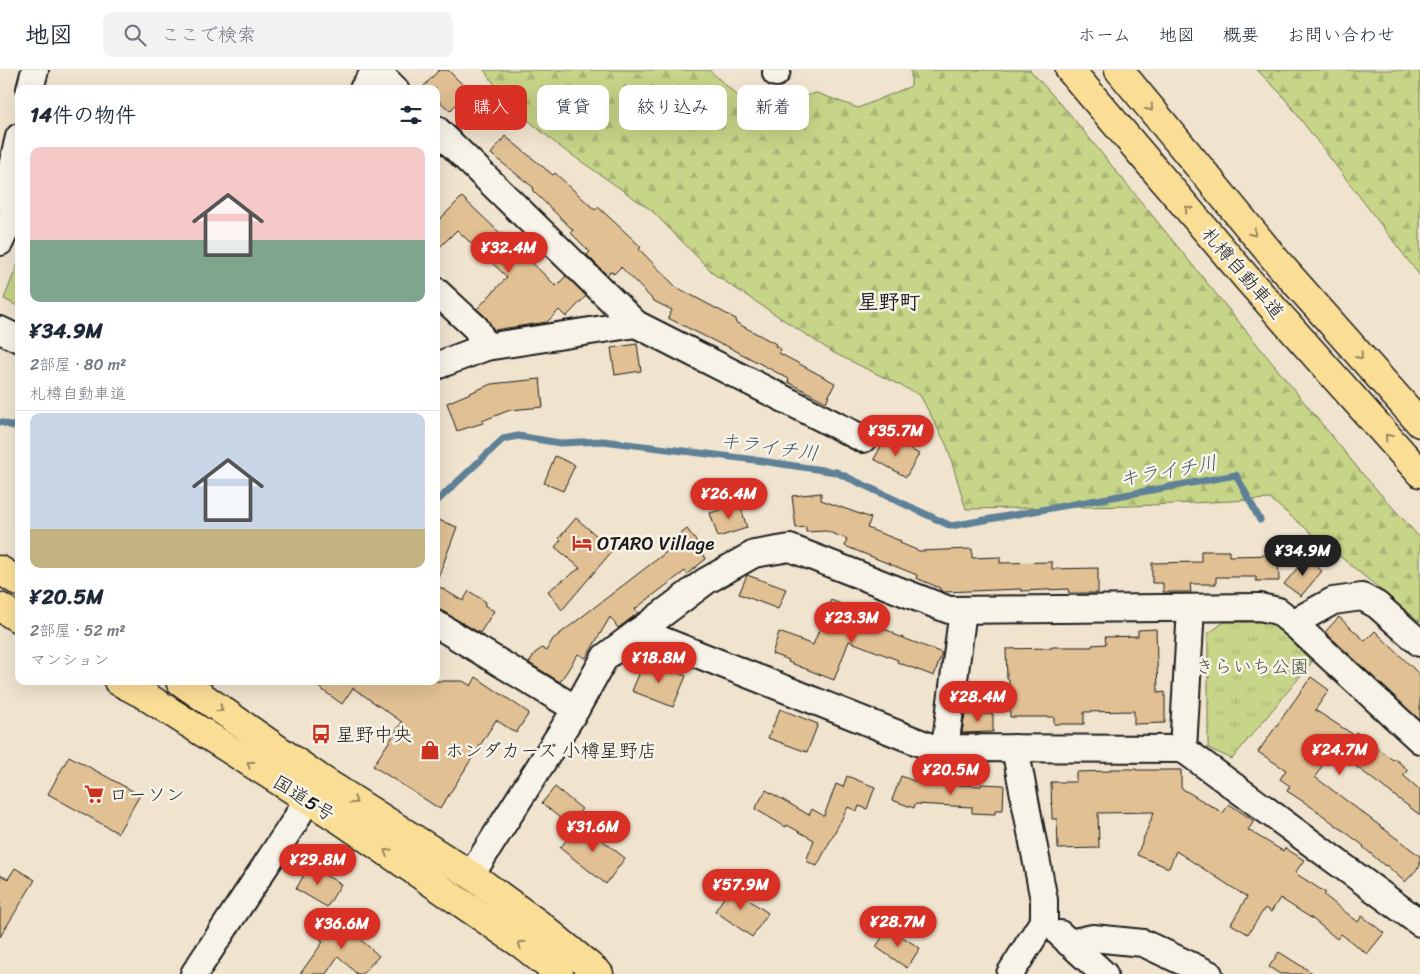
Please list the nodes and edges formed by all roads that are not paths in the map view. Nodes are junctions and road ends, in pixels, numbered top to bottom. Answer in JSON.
{"nodes":[{"id":1,"x":34,"y":70,"type":"edge"},
{"id":2,"x":376,"y":70,"type":"edge"},
{"id":3,"x":1070,"y":70,"type":"edge"},
{"id":4,"x":1119,"y":70,"type":"edge"},
{"id":5,"x":31,"y":85,"type":"edge"},
{"id":6,"x":366,"y":85,"type":"edge"},
{"id":7,"x":391,"y":85,"type":"edge"},
{"id":8,"x":440,"y":133,"type":"edge"},
{"id":9,"x":15,"y":166,"type":"edge"},
{"id":10,"x":10,"y":202,"type":"edge"},
{"id":11,"x":0,"y":242,"type":"edge"},
{"id":12,"x":440,"y":294,"type":"edge"},
{"id":13,"x":636,"y":324,"type":"junction"},
{"id":14,"x":0,"y":330,"type":"edge"},
{"id":15,"x":15,"y":337,"type":"edge"},
{"id":16,"x":486,"y":347,"type":"junction"},
{"id":17,"x":440,"y":364,"type":"edge"},
{"id":18,"x":1420,"y":423,"type":"edge"},
{"id":19,"x":863,"y":439,"type":"dead end"},
{"id":20,"x":1420,"y":473,"type":"edge"},
{"id":21,"x":0,"y":570,"type":"edge"},
{"id":22,"x":15,"y":579,"type":"edge"},
{"id":23,"x":0,"y":607,"type":"edge"},
{"id":24,"x":1191,"y":608,"type":"junction"},
{"id":25,"x":963,"y":610,"type":"junction"},
{"id":26,"x":15,"y":616,"type":"edge"},
{"id":27,"x":1293,"y":623,"type":"junction"},
{"id":28,"x":440,"y":626,"type":"edge"},
{"id":29,"x":639,"y":631,"type":"junction"},
{"id":30,"x":1420,"y":643,"type":"edge"},
{"id":31,"x":136,"y":685,"type":"edge"},
{"id":32,"x":185,"y":685,"type":"edge"},
{"id":33,"x":576,"y":710,"type":"junction"},
{"id":34,"x":1420,"y":740,"type":"edge"},
{"id":35,"x":945,"y":748,"type":"junction"},
{"id":36,"x":1015,"y":748,"type":"junction"},
{"id":37,"x":1184,"y":749,"type":"junction"},
{"id":38,"x":313,"y":789,"type":"junction"},
{"id":39,"x":471,"y":875,"type":"junction"},
{"id":40,"x":1044,"y":920,"type":"junction"},
{"id":41,"x":1420,"y":923,"type":"edge"},
{"id":42,"x":1069,"y":943,"type":"junction"},
{"id":43,"x":194,"y":974,"type":"edge"},
{"id":44,"x":559,"y":974,"type":"edge"},
{"id":45,"x":599,"y":974,"type":"edge"},
{"id":46,"x":1010,"y":974,"type":"edge"},
{"id":47,"x":1104,"y":974,"type":"edge"},
{"id":48,"x":1209,"y":974,"type":"edge"}],
"edges":[{"from":1,"to":5,"type":"street"},
{"from":2,"to":6,"type":"street"},
{"from":2,"to":7,"type":"street"},
{"from":20,"to":3,"type":"highway","name":"札樽自動車道","one_way":true},
{"from":4,"to":18,"type":"highway","name":"札樽自動車道","one_way":true},
{"from":8,"to":13,"type":"street"},
{"from":9,"to":10,"type":"street"},
{"from":10,"to":11,"type":"street"},
{"from":12,"to":16,"type":"street"},
{"from":13,"to":16,"type":"street"},
{"from":13,"to":19,"type":"street"},
{"from":14,"to":15,"type":"street"},
{"from":16,"to":17,"type":"street"},
{"from":21,"to":22,"type":"highway"},
{"from":23,"to":26,"type":"highway"},
{"from":24,"to":25,"type":"street"},
{"from":24,"to":27,"type":"street"},
{"from":24,"to":37,"type":"street"},
{"from":25,"to":29,"type":"street"},
{"from":25,"to":35,"type":"street"},
{"from":27,"to":30,"type":"street"},
{"from":27,"to":34,"type":"street"},
{"from":28,"to":33,"type":"street"},
{"from":29,"to":33,"type":"street"},
{"from":29,"to":35,"type":"street"},
{"from":38,"to":31,"type":"highway","name":"国道5号","one_way":true},
{"from":32,"to":38,"type":"highway","name":"国道5号","one_way":true},
{"from":33,"to":39,"type":"street"},
{"from":35,"to":36,"type":"street"},
{"from":36,"to":37,"type":"street"},
{"from":36,"to":40,"type":"street"},
{"from":37,"to":41,"type":"street"},
{"from":38,"to":39,"type":"highway","name":"国道5号","one_way":true},
{"from":38,"to":43,"type":"street"},
{"from":44,"to":38,"type":"highway","name":"国道5号","one_way":true},
{"from":39,"to":45,"type":"highway","name":"国道5号"},
{"from":40,"to":42,"type":"street"},
{"from":40,"to":46,"type":"street"},
{"from":42,"to":47,"type":"street"},
{"from":42,"to":48,"type":"street"}]}
